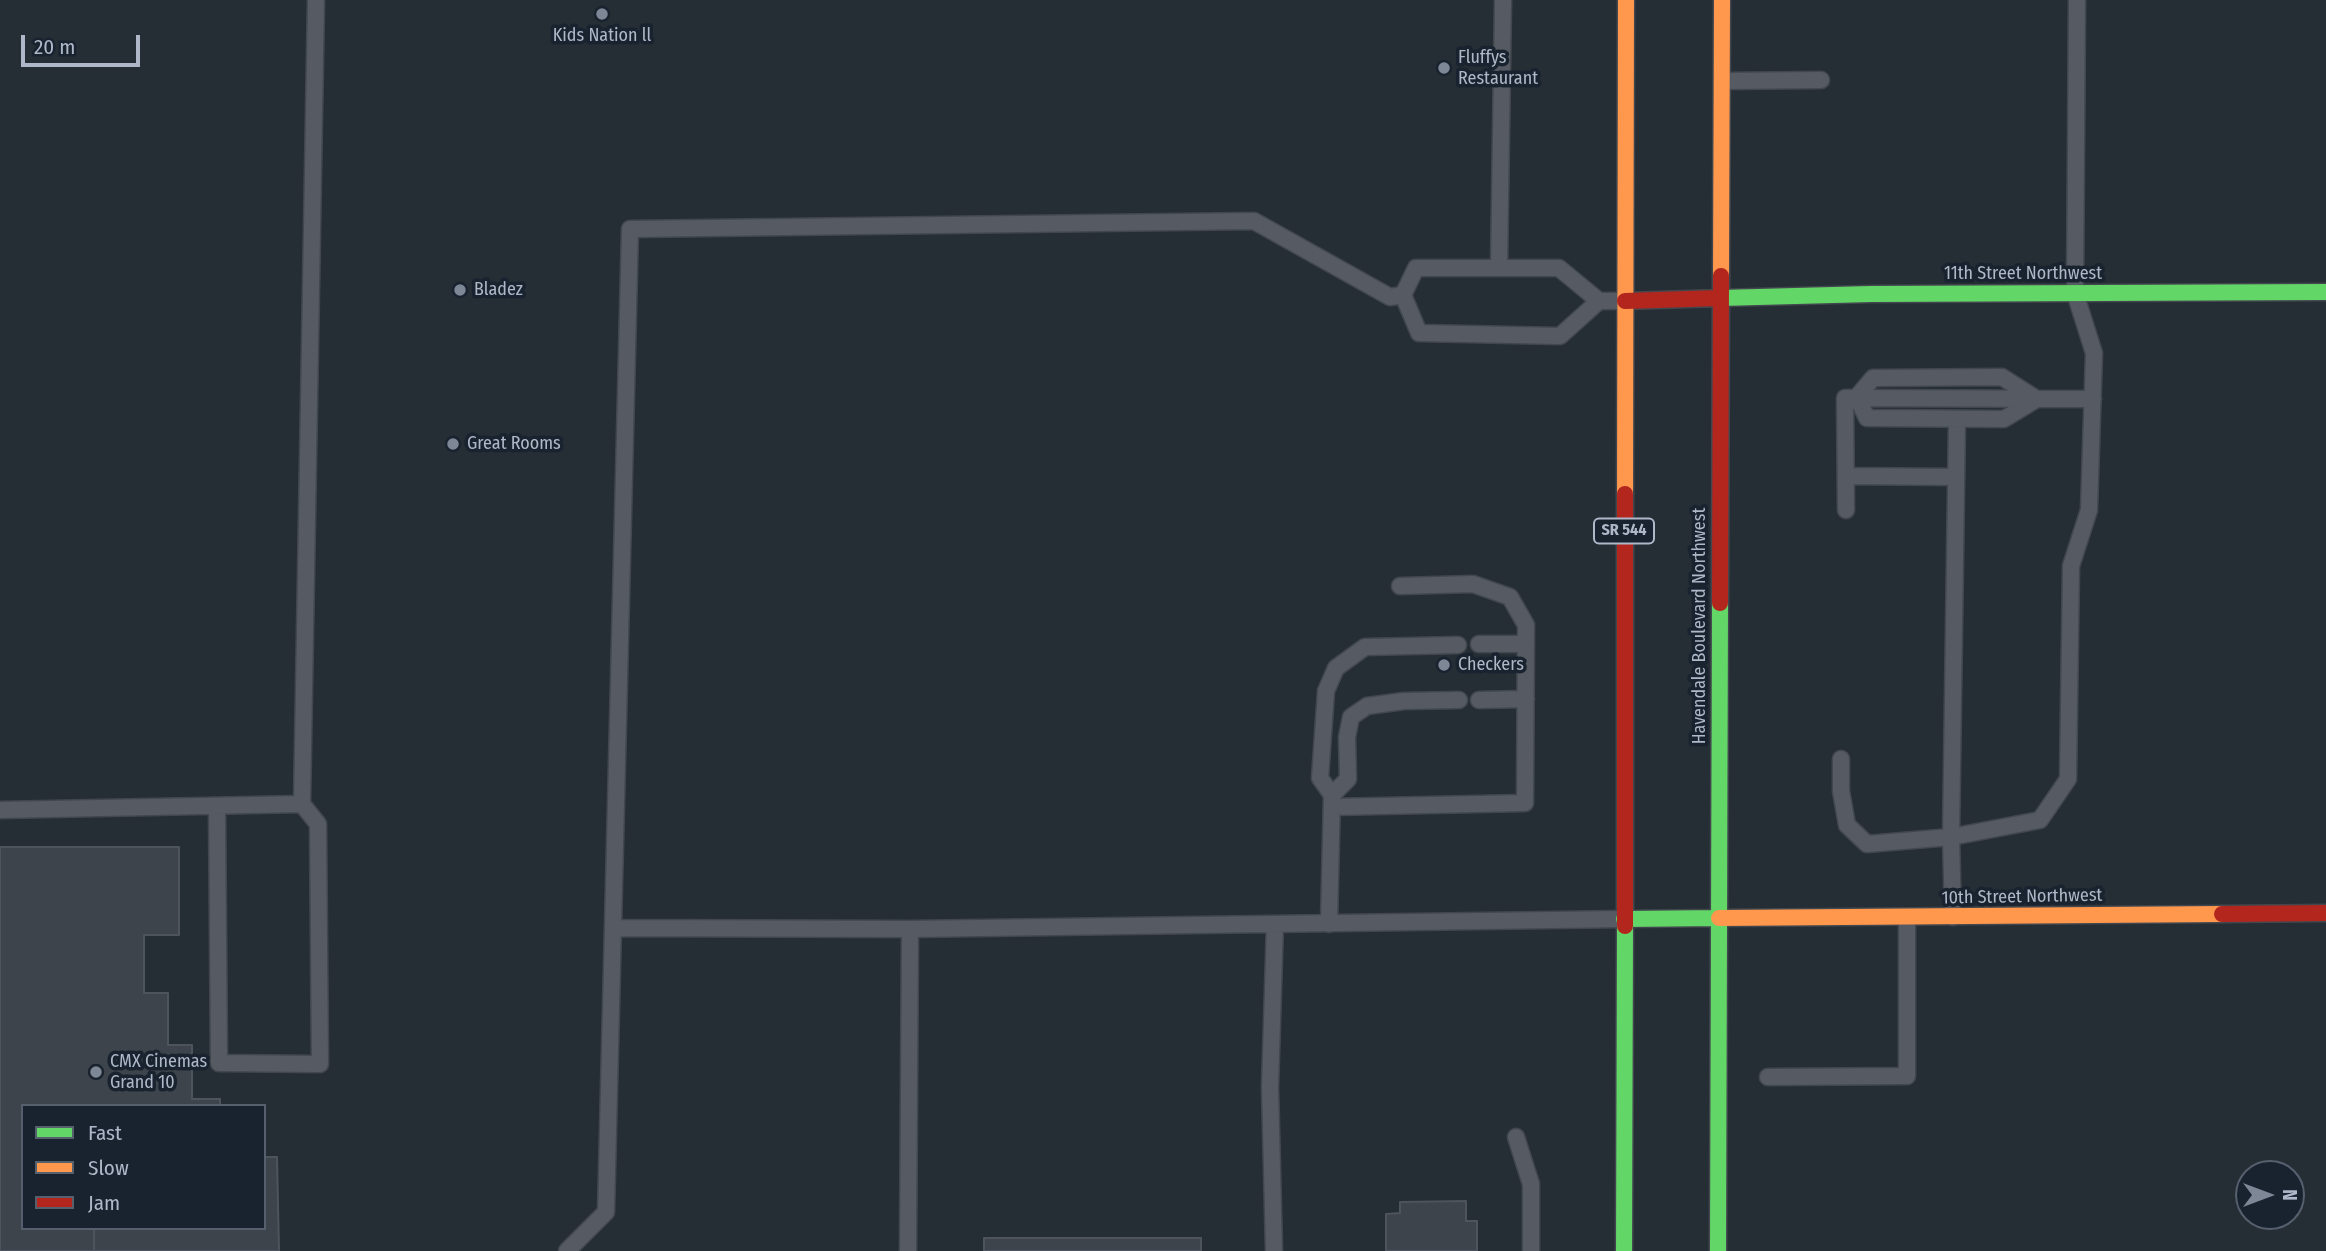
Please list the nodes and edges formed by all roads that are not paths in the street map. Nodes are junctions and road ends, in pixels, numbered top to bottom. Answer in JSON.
{"nodes":[{"id":1,"x":316,"y":0,"type":"edge"},
{"id":2,"x":1503,"y":0,"type":"edge"},
{"id":3,"x":1626,"y":0,"type":"edge"},
{"id":4,"x":1722,"y":0,"type":"edge"},
{"id":5,"x":2077,"y":0,"type":"edge"},
{"id":6,"x":1821,"y":80,"type":"dead end"},
{"id":7,"x":1721,"y":81,"type":"junction"},
{"id":8,"x":1499,"y":268,"type":"junction"},
{"id":9,"x":2075,"y":292,"type":"junction"},
{"id":10,"x":2326,"y":292,"type":"edge"},
{"id":11,"x":1403,"y":295,"type":"junction"},
{"id":12,"x":1720,"y":298,"type":"junction"},
{"id":13,"x":1599,"y":301,"type":"junction"},
{"id":14,"x":1625,"y":301,"type":"junction"},
{"id":15,"x":1857,"y":397,"type":"junction"},
{"id":16,"x":2037,"y":399,"type":"junction"},
{"id":17,"x":2093,"y":399,"type":"junction"},
{"id":18,"x":1957,"y":419,"type":"junction"},
{"id":19,"x":1847,"y":476,"type":"junction"},
{"id":20,"x":1955,"y":477,"type":"junction"},
{"id":21,"x":1846,"y":510,"type":"dead end"},
{"id":22,"x":1400,"y":586,"type":"dead end"},
{"id":23,"x":1479,"y":644,"type":"dead end"},
{"id":24,"x":1526,"y":644,"type":"junction"},
{"id":25,"x":1458,"y":645,"type":"dead end"},
{"id":26,"x":1526,"y":699,"type":"junction"},
{"id":27,"x":1459,"y":700,"type":"dead end"},
{"id":28,"x":1479,"y":700,"type":"dead end"},
{"id":29,"x":1841,"y":759,"type":"dead end"},
{"id":30,"x":1332,"y":801,"type":"junction"},
{"id":31,"x":302,"y":804,"type":"junction"},
{"id":32,"x":217,"y":806,"type":"junction"},
{"id":33,"x":0,"y":810,"type":"edge"},
{"id":34,"x":1951,"y":836,"type":"junction"},
{"id":35,"x":2326,"y":913,"type":"edge"},
{"id":36,"x":1907,"y":917,"type":"junction"},
{"id":37,"x":1953,"y":917,"type":"junction"},
{"id":38,"x":1719,"y":918,"type":"junction"},
{"id":39,"x":1625,"y":919,"type":"junction"},
{"id":40,"x":1275,"y":924,"type":"junction"},
{"id":41,"x":1329,"y":924,"type":"junction"},
{"id":42,"x":613,"y":928,"type":"junction"},
{"id":43,"x":910,"y":929,"type":"junction"},
{"id":44,"x":1768,"y":1077,"type":"dead end"},
{"id":45,"x":1516,"y":1137,"type":"dead end"},
{"id":46,"x":567,"y":1251,"type":"edge"},
{"id":47,"x":908,"y":1251,"type":"edge"},
{"id":48,"x":1274,"y":1251,"type":"edge"},
{"id":49,"x":1531,"y":1251,"type":"edge"},
{"id":50,"x":1625,"y":1251,"type":"edge"},
{"id":51,"x":1718,"y":1251,"type":"edge"}],
"edges":[{"from":1,"to":31,"type":"lane"},
{"from":2,"to":8,"type":"lane"},
{"from":3,"to":14,"type":"main road","number":"SR 544"},
{"from":4,"to":7,"type":"main road","name":"Havendale Boulevard Northwest"},
{"from":5,"to":9,"type":"lane"},
{"from":6,"to":7,"type":"lane"},
{"from":7,"to":12,"type":"main road","name":"Havendale Boulevard Northwest"},
{"from":8,"to":11,"type":"lane"},
{"from":8,"to":13,"type":"lane"},
{"from":9,"to":10,"type":"main road","name":"11th Street Northwest"},
{"from":9,"to":12,"type":"main road","name":"11th Street Northwest"},
{"from":9,"to":17,"type":"lane"},
{"from":11,"to":13,"type":"lane"},
{"from":11,"to":42,"type":"lane"},
{"from":12,"to":14,"type":"main road","name":"11th Street Northwest"},
{"from":12,"to":38,"type":"main road","name":"Havendale Boulevard Northwest"},
{"from":13,"to":14,"type":"lane"},
{"from":14,"to":39,"type":"main road","number":"SR 544"},
{"from":15,"to":16,"type":"lane"},
{"from":15,"to":18,"type":"lane"},
{"from":15,"to":19,"type":"lane"},
{"from":16,"to":17,"type":"lane"},
{"from":16,"to":18,"type":"lane"},
{"from":17,"to":34,"type":"lane"},
{"from":18,"to":20,"type":"lane"},
{"from":19,"to":20,"type":"lane"},
{"from":19,"to":21,"type":"lane"},
{"from":20,"to":34,"type":"lane"},
{"from":22,"to":24,"type":"lane"},
{"from":23,"to":24,"type":"lane"},
{"from":24,"to":26,"type":"lane"},
{"from":25,"to":30,"type":"lane"},
{"from":26,"to":28,"type":"lane"},
{"from":26,"to":30,"type":"lane"},
{"from":27,"to":30,"type":"lane"},
{"from":29,"to":34,"type":"lane"},
{"from":30,"to":41,"type":"lane"},
{"from":31,"to":32,"type":"lane"},
{"from":31,"to":32,"type":"lane"},
{"from":32,"to":33,"type":"lane"},
{"from":34,"to":37,"type":"lane"},
{"from":35,"to":37,"type":"main road","name":"10th Street Northwest"},
{"from":36,"to":37,"type":"main road","name":"10th Street Northwest"},
{"from":36,"to":38,"type":"main road","name":"10th Street Northwest"},
{"from":36,"to":44,"type":"lane"},
{"from":38,"to":39,"type":"main road","name":"10th Street Northwest"},
{"from":38,"to":51,"type":"main road","name":"Havendale Boulevard Northwest"},
{"from":39,"to":41,"type":"lane"},
{"from":39,"to":50,"type":"main road","number":"SR 544"},
{"from":40,"to":41,"type":"lane"},
{"from":40,"to":43,"type":"lane"},
{"from":40,"to":48,"type":"lane"},
{"from":42,"to":43,"type":"lane"},
{"from":42,"to":46,"type":"lane"},
{"from":43,"to":47,"type":"lane"},
{"from":45,"to":49,"type":"lane"}]}
